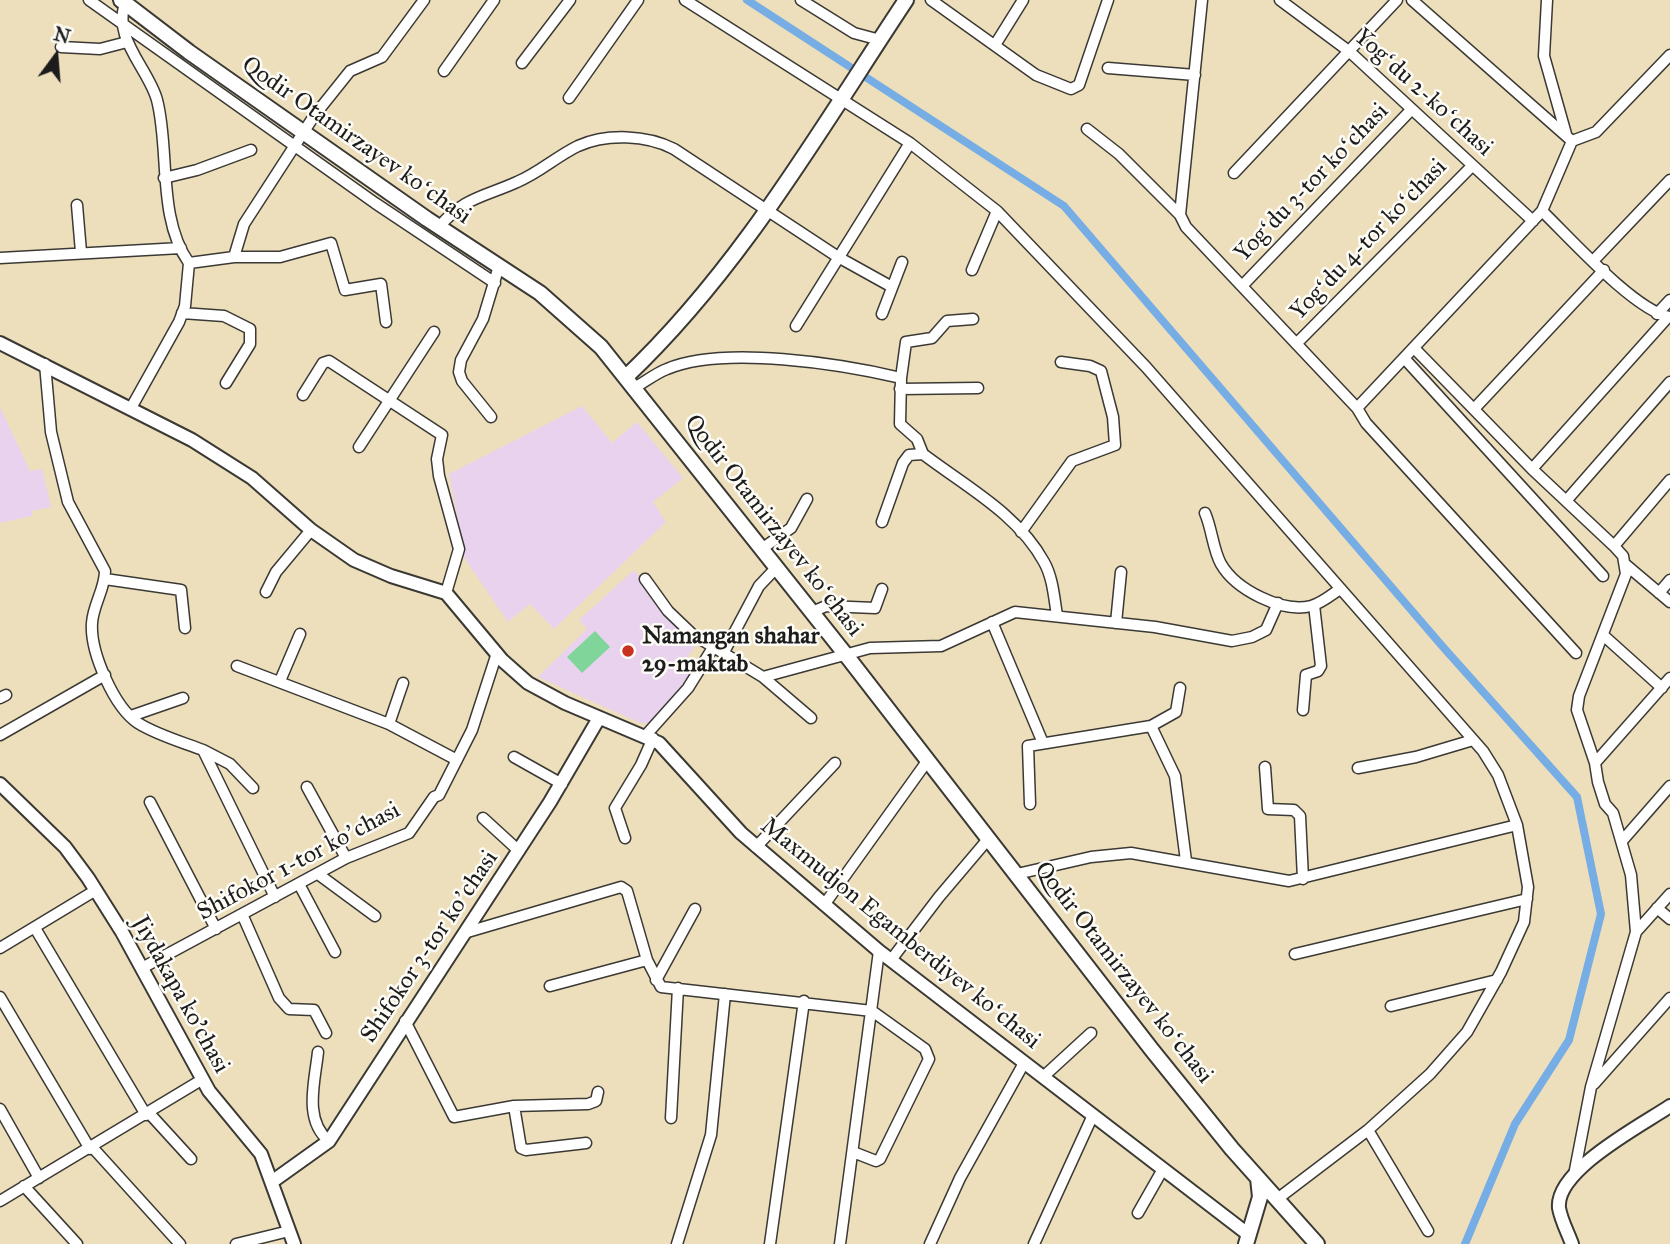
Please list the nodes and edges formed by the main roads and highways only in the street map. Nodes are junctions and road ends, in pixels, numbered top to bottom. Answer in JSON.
{"nodes":[{"id":1,"x":906,"y":0,"type":"edge"},
{"id":2,"x":124,"y":1,"type":"edge"},
{"id":3,"x":630,"y":382,"type":"junction"},
{"id":4,"x":1258,"y":1178,"type":"junction"},
{"id":5,"x":1248,"y":1240,"type":"edge"},
{"id":6,"x":1317,"y":1244,"type":"edge"}],
"edges":[{"from":1,"to":3,"type":"main road"},
{"from":2,"to":3,"type":"main road","name":"Qodir Otamirzayev koʻchasi"},
{"from":3,"to":4,"type":"main road","name":"Qodir Otamirzayev koʻchasi"},
{"from":4,"to":5,"type":"main road"},
{"from":4,"to":6,"type":"main road","name":"Qodir Otamirzayev koʻchasi"}]}
